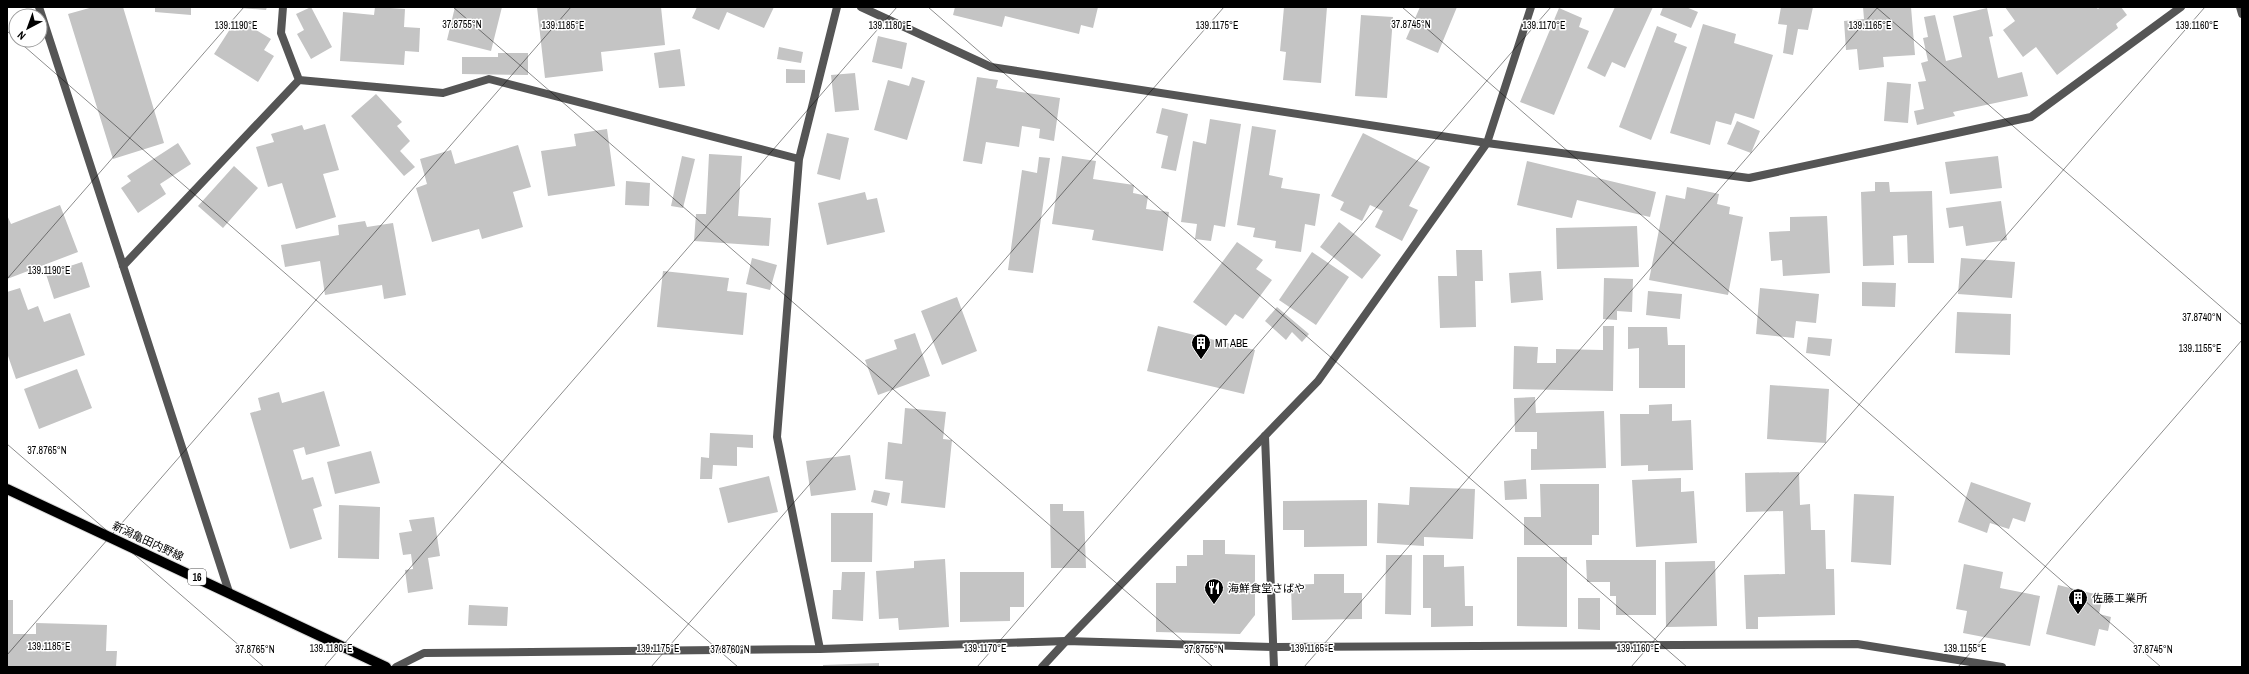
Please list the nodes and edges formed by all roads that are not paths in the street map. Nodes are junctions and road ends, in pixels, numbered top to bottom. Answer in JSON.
{"nodes":[{"id":1,"x":39,"y":7,"type":"edge"},
{"id":2,"x":283,"y":7,"type":"edge"},
{"id":3,"x":837,"y":7,"type":"edge"},
{"id":4,"x":861,"y":7,"type":"edge"},
{"id":5,"x":1531,"y":7,"type":"edge"},
{"id":6,"x":2181,"y":7,"type":"edge"},
{"id":7,"x":2240,"y":7,"type":"edge"},
{"id":8,"x":2242,"y":14,"type":"edge"},
{"id":9,"x":299,"y":80,"type":"junction"},
{"id":10,"x":1487,"y":143,"type":"junction"},
{"id":11,"x":799,"y":159,"type":"junction"},
{"id":12,"x":122,"y":266,"type":"junction"},
{"id":13,"x":1265,"y":436,"type":"junction"},
{"id":14,"x":7,"y":489,"type":"edge"},
{"id":15,"x":228,"y":592,"type":"junction"},
{"id":16,"x":1066,"y":641,"type":"junction"},
{"id":17,"x":1274,"y":647,"type":"junction"},
{"id":18,"x":820,"y":649,"type":"junction"},
{"id":19,"x":386,"y":667,"type":"edge"},
{"id":20,"x":396,"y":667,"type":"edge"},
{"id":21,"x":1042,"y":667,"type":"edge"},
{"id":22,"x":1274,"y":667,"type":"edge"},
{"id":23,"x":2002,"y":667,"type":"edge"}],
"edges":[{"from":1,"to":12,"type":"street"},
{"from":2,"to":9,"type":"street"},
{"from":3,"to":11,"type":"street"},
{"from":4,"to":10,"type":"street"},
{"from":5,"to":10,"type":"street"},
{"from":6,"to":10,"type":"street"},
{"from":7,"to":8,"type":"street"},
{"from":9,"to":11,"type":"street"},
{"from":9,"to":12,"type":"street"},
{"from":10,"to":13,"type":"street"},
{"from":11,"to":18,"type":"street"},
{"from":12,"to":15,"type":"street"},
{"from":13,"to":16,"type":"street"},
{"from":13,"to":17,"type":"street"},
{"from":14,"to":15,"type":"main road","name":"新潟亀田内野線","number":"16"},
{"from":15,"to":19,"type":"main road","name":"新潟亀田内野線","number":"16"},
{"from":16,"to":17,"type":"street"},
{"from":16,"to":18,"type":"street"},
{"from":16,"to":21,"type":"street"},
{"from":17,"to":22,"type":"street"},
{"from":17,"to":23,"type":"street"},
{"from":18,"to":20,"type":"street"}]}
